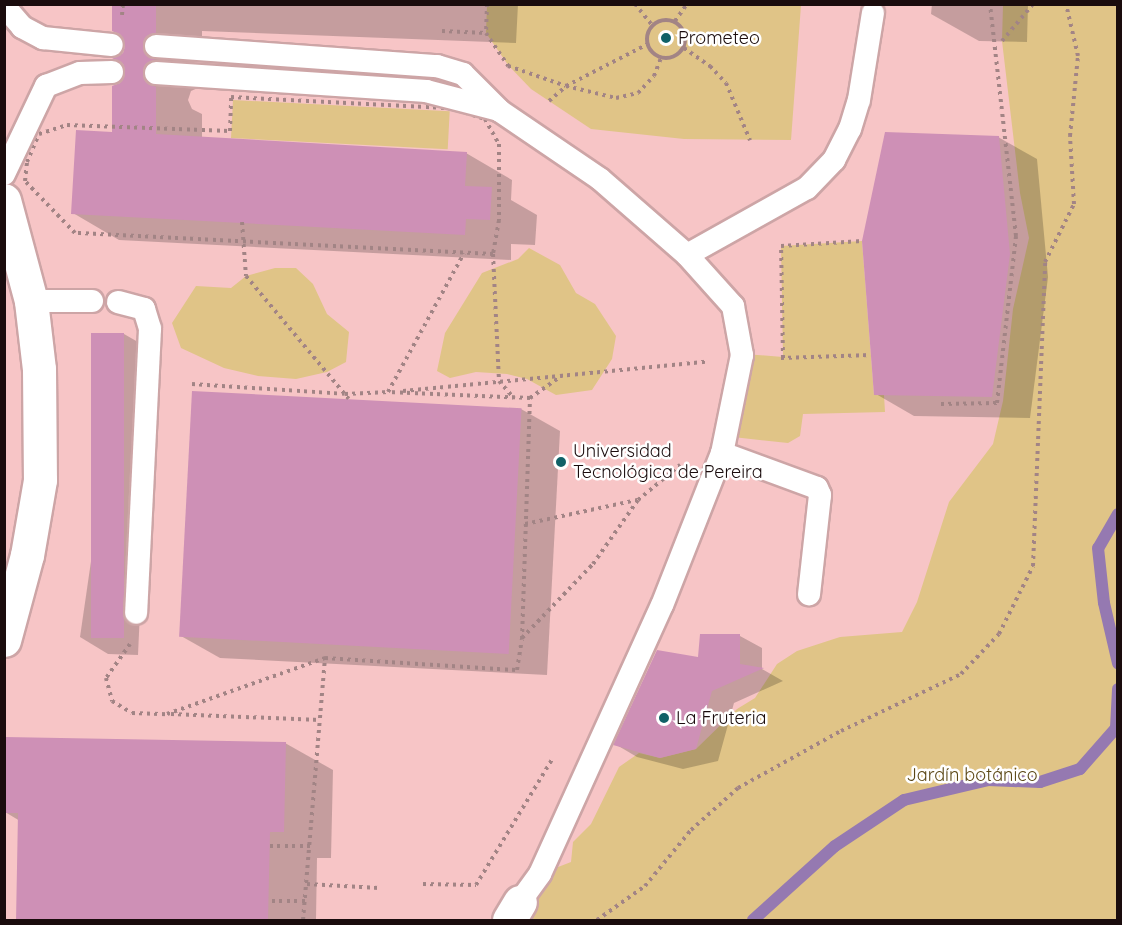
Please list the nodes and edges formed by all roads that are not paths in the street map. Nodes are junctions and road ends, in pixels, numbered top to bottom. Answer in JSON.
{"nodes":[{"id":1,"x":4,"y":6,"type":"edge"},
{"id":2,"x":873,"y":14,"type":"dead end"},
{"id":3,"x":112,"y":45,"type":"dead end"},
{"id":4,"x":156,"y":46,"type":"dead end"},
{"id":5,"x":112,"y":72,"type":"dead end"},
{"id":6,"x":156,"y":73,"type":"dead end"},
{"id":7,"x":500,"y":111,"type":"junction"},
{"id":8,"x":4,"y":174,"type":"edge"},
{"id":9,"x":4,"y":200,"type":"edge"},
{"id":10,"x":687,"y":255,"type":"junction"},
{"id":11,"x":32,"y":301,"type":"junction"},
{"id":12,"x":92,"y":301,"type":"dead end"},
{"id":13,"x":118,"y":302,"type":"dead end"},
{"id":14,"x":722,"y":453,"type":"junction"},
{"id":15,"x":809,"y":594,"type":"dead end"},
{"id":16,"x":136,"y":613,"type":"dead end"},
{"id":17,"x":4,"y":640,"type":"edge"},
{"id":18,"x":514,"y":911,"type":"edge"}],
"edges":[{"from":1,"to":3,"type":"lane"},
{"from":2,"to":10,"type":"lane"},
{"from":4,"to":7,"type":"lane"},
{"from":5,"to":8,"type":"lane"},
{"from":6,"to":7,"type":"lane"},
{"from":7,"to":10,"type":"lane"},
{"from":9,"to":11,"type":"street"},
{"from":10,"to":14,"type":"lane"},
{"from":11,"to":12,"type":"lane"},
{"from":11,"to":17,"type":"street"},
{"from":13,"to":16,"type":"lane"},
{"from":14,"to":15,"type":"lane"},
{"from":14,"to":18,"type":"lane"}]}
